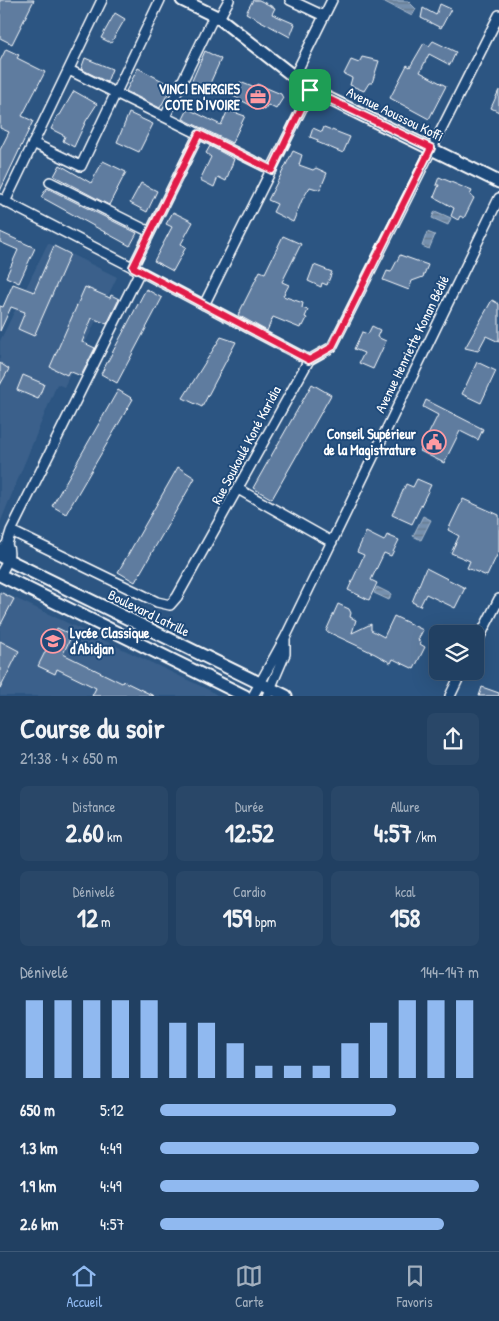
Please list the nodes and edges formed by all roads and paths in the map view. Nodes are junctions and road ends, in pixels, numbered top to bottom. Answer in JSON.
{"nodes":[{"id":1,"x":102,"y":0,"type":"edge"},
{"id":2,"x":160,"y":0,"type":"edge"},
{"id":3,"x":182,"y":0,"type":"edge"},
{"id":4,"x":229,"y":0,"type":"edge"},
{"id":5,"x":290,"y":0,"type":"edge"},
{"id":6,"x":332,"y":0,"type":"edge"},
{"id":7,"x":499,"y":15,"type":"edge"},
{"id":8,"x":324,"y":16,"type":"junction"},
{"id":9,"x":217,"y":17,"type":"junction"},
{"id":10,"x":69,"y":70,"type":"junction"},
{"id":11,"x":294,"y":77,"type":"junction"},
{"id":12,"x":310,"y":90,"type":"junction"},
{"id":13,"x":115,"y":92,"type":"junction"},
{"id":14,"x":164,"y":117,"type":"junction"},
{"id":15,"x":199,"y":134,"type":"junction"},
{"id":16,"x":33,"y":144,"type":"junction"},
{"id":17,"x":431,"y":148,"type":"junction"},
{"id":18,"x":272,"y":170,"type":"junction"},
{"id":19,"x":50,"y":182,"type":"dead end"},
{"id":20,"x":499,"y":182,"type":"edge"},
{"id":21,"x":499,"y":198,"type":"edge"},
{"id":22,"x":3,"y":200,"type":"edge"},
{"id":23,"x":150,"y":232,"type":"junction"},
{"id":24,"x":137,"y":269,"type":"junction"},
{"id":25,"x":204,"y":305,"type":"junction"},
{"id":26,"x":309,"y":360,"type":"junction"},
{"id":27,"x":238,"y":489,"type":"junction"},
{"id":28,"x":11,"y":531,"type":"junction"},
{"id":29,"x":332,"y":542,"type":"junction"},
{"id":30,"x":3,"y":548,"type":"edge"},
{"id":31,"x":4,"y":558,"type":"edge"},
{"id":32,"x":0,"y":575,"type":"edge"},
{"id":33,"x":499,"y":598,"type":"edge"},
{"id":34,"x":484,"y":628,"type":"edge"},
{"id":35,"x":458,"y":680,"type":"edge"},
{"id":36,"x":265,"y":689,"type":"edge"},
{"id":37,"x":245,"y":696,"type":"edge"},
{"id":38,"x":253,"y":696,"type":"edge"},
{"id":39,"x":286,"y":696,"type":"edge"},
{"id":40,"x":450,"y":696,"type":"edge"}],
"edges":[{"from":1,"to":10,"type":"street"},
{"from":2,"to":13,"type":"street"},
{"from":3,"to":9,"type":"street","name":"Avenue Aoussou Koffi"},
{"from":4,"to":9,"type":"street"},
{"from":5,"to":8,"type":"street"},
{"from":6,"to":8,"type":"street"},
{"from":7,"to":17,"type":"street"},
{"from":8,"to":11,"type":"street"},
{"from":9,"to":11,"type":"street","name":"Avenue Aoussou Koffi"},
{"from":9,"to":14,"type":"street"},
{"from":10,"to":13,"type":"street"},
{"from":10,"to":16,"type":"street"},
{"from":11,"to":12,"type":"street","name":"Avenue Aoussou Koffi"},
{"from":12,"to":17,"type":"street","name":"Avenue Aoussou Koffi"},
{"from":12,"to":18,"type":"street"},
{"from":13,"to":14,"type":"street"},
{"from":13,"to":16,"type":"street"},
{"from":14,"to":15,"type":"street"},
{"from":15,"to":18,"type":"street"},
{"from":15,"to":23,"type":"street"},
{"from":16,"to":22,"type":"street"},
{"from":17,"to":20,"type":"street","name":"Avenue Aoussou Koffi"},
{"from":17,"to":26,"type":"street"},
{"from":18,"to":25,"type":"street"},
{"from":19,"to":23,"type":"street"},
{"from":21,"to":29,"type":"street","name":"Avenue Henriette Konan Bédié"},
{"from":22,"to":24,"type":"street"},
{"from":23,"to":24,"type":"street"},
{"from":24,"to":25,"type":"street"},
{"from":24,"to":28,"type":"street"},
{"from":25,"to":26,"type":"street"},
{"from":26,"to":27,"type":"street","name":"Rue Soukoulé Koné Karidia"},
{"from":27,"to":28,"type":"street","name":"Rue Soukoulé Koné Karidia"},
{"from":27,"to":29,"type":"street"},
{"from":28,"to":30,"type":"street"},
{"from":29,"to":36,"type":"street","name":"Avenue Henriette Konan Bédié"},
{"from":30,"to":31,"type":"street"},
{"from":31,"to":32,"type":"street"},
{"from":31,"to":36,"type":"street","name":"Boulevard Latrille"},
{"from":32,"to":37,"type":"street"},
{"from":33,"to":34,"type":"street"},
{"from":35,"to":40,"type":"street"},
{"from":36,"to":38,"type":"street","name":"Avenue Henriette Konan Bédié"},
{"from":36,"to":39,"type":"street","name":"Boulevard Latrille"}]}
